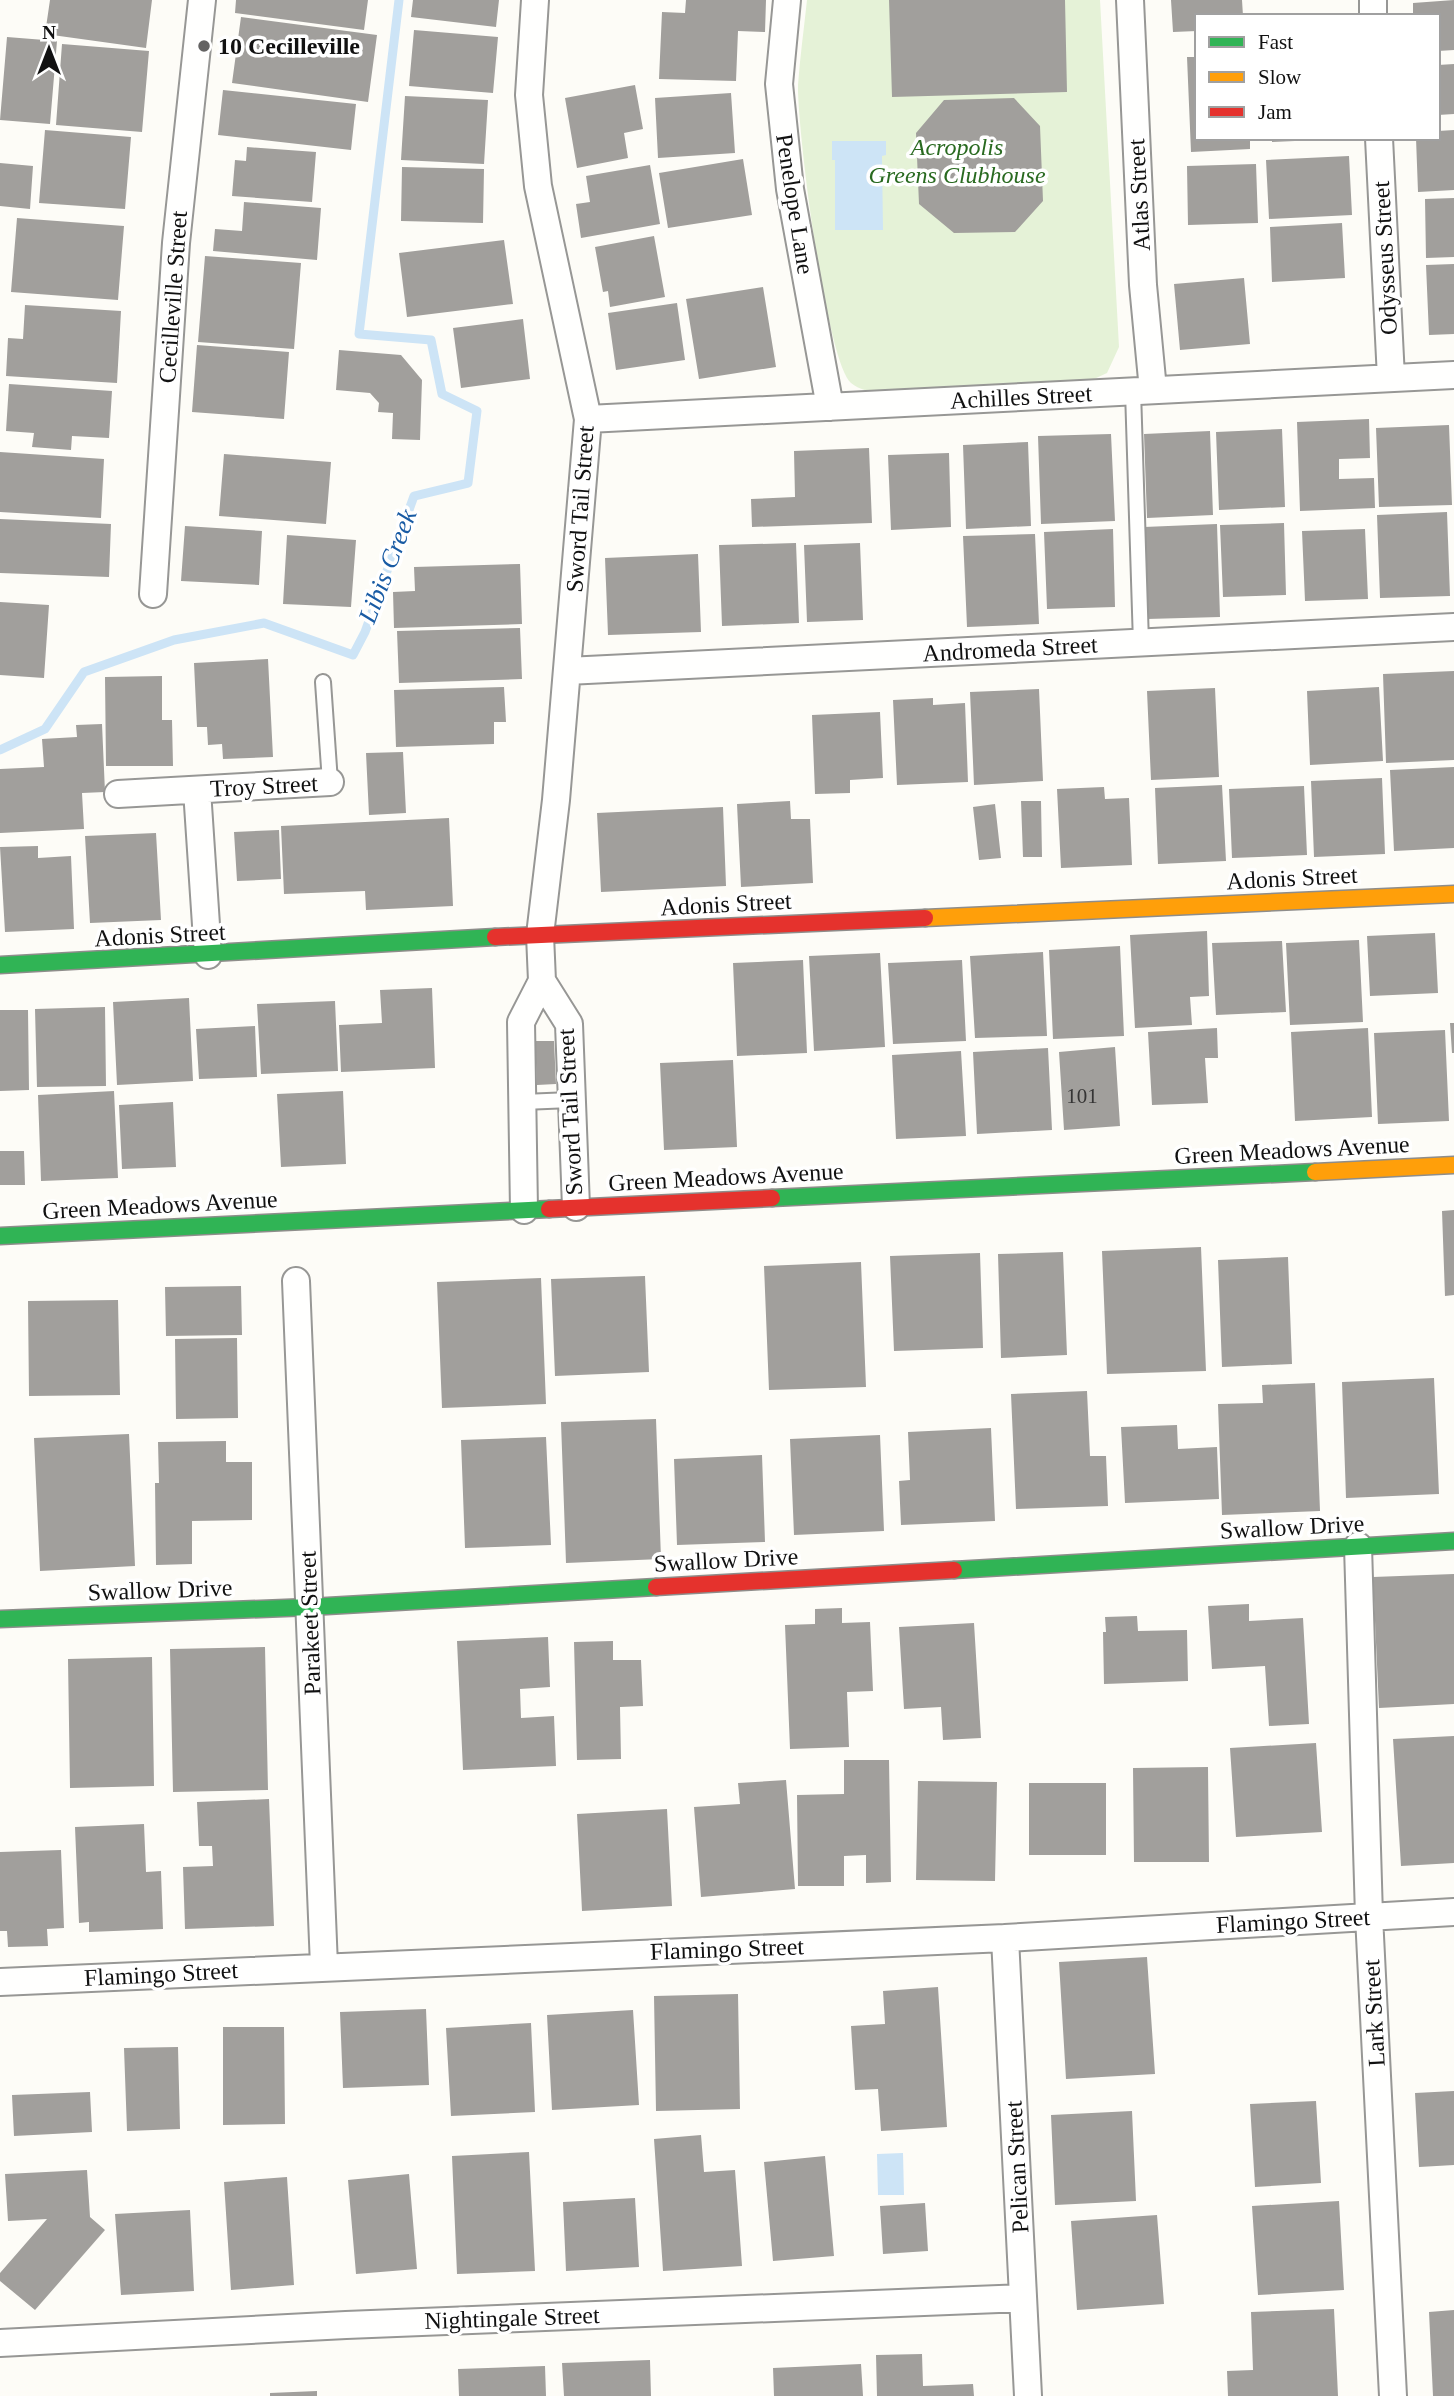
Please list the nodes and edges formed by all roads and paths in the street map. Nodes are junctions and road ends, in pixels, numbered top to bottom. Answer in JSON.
{"nodes":[{"id":1,"x":202,"y":0,"type":"edge"},
{"id":2,"x":535,"y":0,"type":"edge"},
{"id":3,"x":787,"y":0,"type":"edge"},
{"id":4,"x":1130,"y":0,"type":"edge"},
{"id":5,"x":1380,"y":140,"type":"edge"},
{"id":6,"x":1454,"y":374,"type":"edge"},
{"id":7,"x":1391,"y":378,"type":"junction"},
{"id":8,"x":1143,"y":391,"type":"junction"},
{"id":9,"x":830,"y":407,"type":"junction"},
{"id":10,"x":588,"y":419,"type":"junction"},
{"id":11,"x":153,"y":594,"type":"dead end"},
{"id":12,"x":1454,"y":627,"type":"edge"},
{"id":13,"x":1141,"y":643,"type":"junction"},
{"id":14,"x":567,"y":671,"type":"junction"},
{"id":15,"x":323,"y":682,"type":"dead end"},
{"id":16,"x":330,"y":782,"type":"joint"},
{"id":17,"x":197,"y":790,"type":"junction"},
{"id":18,"x":118,"y":794,"type":"dead end"},
{"id":19,"x":1454,"y":894,"type":"edge"},
{"id":20,"x":540,"y":935,"type":"junction"},
{"id":21,"x":208,"y":955,"type":"junction"},
{"id":22,"x":0,"y":965,"type":"edge"},
{"id":23,"x":542,"y":981,"type":"junction"},
{"id":24,"x":571,"y":1100,"type":"junction"},
{"id":25,"x":523,"y":1102,"type":"junction"},
{"id":26,"x":1454,"y":1165,"type":"edge"},
{"id":27,"x":576,"y":1208,"type":"junction"},
{"id":28,"x":524,"y":1210,"type":"junction"},
{"id":29,"x":0,"y":1236,"type":"edge"},
{"id":30,"x":296,"y":1281,"type":"dead end"},
{"id":31,"x":1454,"y":1541,"type":"edge"},
{"id":32,"x":1358,"y":1546,"type":"junction"},
{"id":33,"x":310,"y":1607,"type":"junction"},
{"id":34,"x":0,"y":1619,"type":"edge"},
{"id":35,"x":1454,"y":1912,"type":"edge"},
{"id":36,"x":1369,"y":1916,"type":"junction"},
{"id":37,"x":1005,"y":1938,"type":"junction"},
{"id":38,"x":324,"y":1966,"type":"junction"},
{"id":39,"x":0,"y":1982,"type":"edge"},
{"id":40,"x":1023,"y":2298,"type":"junction"},
{"id":41,"x":0,"y":2343,"type":"edge"},
{"id":42,"x":1028,"y":2396,"type":"edge"},
{"id":43,"x":1393,"y":2396,"type":"edge"}],
"edges":[{"from":1,"to":11,"type":"street","name":"Cecilleville Street"},
{"from":2,"to":10,"type":"street","name":"Sword Tail Street"},
{"from":3,"to":9,"type":"street","name":"Penelope Lane"},
{"from":4,"to":8,"type":"street","name":"Atlas Street"},
{"from":5,"to":7,"type":"street","name":"Odysseus Street"},
{"from":6,"to":7,"type":"street","name":"Achilles Street"},
{"from":7,"to":8,"type":"street","name":"Achilles Street"},
{"from":8,"to":9,"type":"street","name":"Achilles Street"},
{"from":8,"to":13,"type":"lane"},
{"from":9,"to":10,"type":"street","name":"Achilles Street"},
{"from":10,"to":14,"type":"street","name":"Sword Tail Street"},
{"from":12,"to":13,"type":"street","name":"Andromeda Street"},
{"from":13,"to":14,"type":"street","name":"Andromeda Street"},
{"from":14,"to":20,"type":"street","name":"Sword Tail Street"},
{"from":15,"to":16,"type":"lane"},
{"from":16,"to":17,"type":"street","name":"Troy Street"},
{"from":17,"to":18,"type":"street","name":"Troy Street"},
{"from":17,"to":21,"type":"street","name":"Troy Street"},
{"from":19,"to":20,"type":"street","name":"Adonis Street"},
{"from":20,"to":21,"type":"street","name":"Adonis Street"},
{"from":20,"to":23,"type":"street","name":"Sword Tail Street"},
{"from":21,"to":22,"type":"street","name":"Adonis Street"},
{"from":23,"to":24,"type":"street","name":"Sword Tail Street"},
{"from":23,"to":25,"type":"street","name":"Sword Tail Street"},
{"from":24,"to":25,"type":"lane"},
{"from":24,"to":27,"type":"street","name":"Sword Tail Street"},
{"from":25,"to":28,"type":"street","name":"Sword Tail Street"},
{"from":26,"to":27,"type":"street","name":"Green Meadows Avenue"},
{"from":27,"to":28,"type":"street","name":"Green Meadows Avenue"},
{"from":28,"to":29,"type":"street","name":"Green Meadows Avenue"},
{"from":30,"to":33,"type":"street","name":"Parakeet Street"},
{"from":31,"to":32,"type":"street","name":"Swallow Drive"},
{"from":32,"to":33,"type":"street","name":"Swallow Drive"},
{"from":32,"to":36,"type":"street","name":"Lark Street"},
{"from":33,"to":34,"type":"street","name":"Swallow Drive"},
{"from":33,"to":38,"type":"street","name":"Parakeet Street"},
{"from":35,"to":36,"type":"street","name":"Flamingo Street"},
{"from":36,"to":37,"type":"street","name":"Flamingo Street"},
{"from":36,"to":43,"type":"street","name":"Lark Street"},
{"from":37,"to":38,"type":"street","name":"Flamingo Street"},
{"from":37,"to":40,"type":"street","name":"Pelican Street"},
{"from":38,"to":39,"type":"street","name":"Flamingo Street"},
{"from":40,"to":41,"type":"street","name":"Nightingale Street"},
{"from":40,"to":42,"type":"street","name":"Pelican Street"}]}
